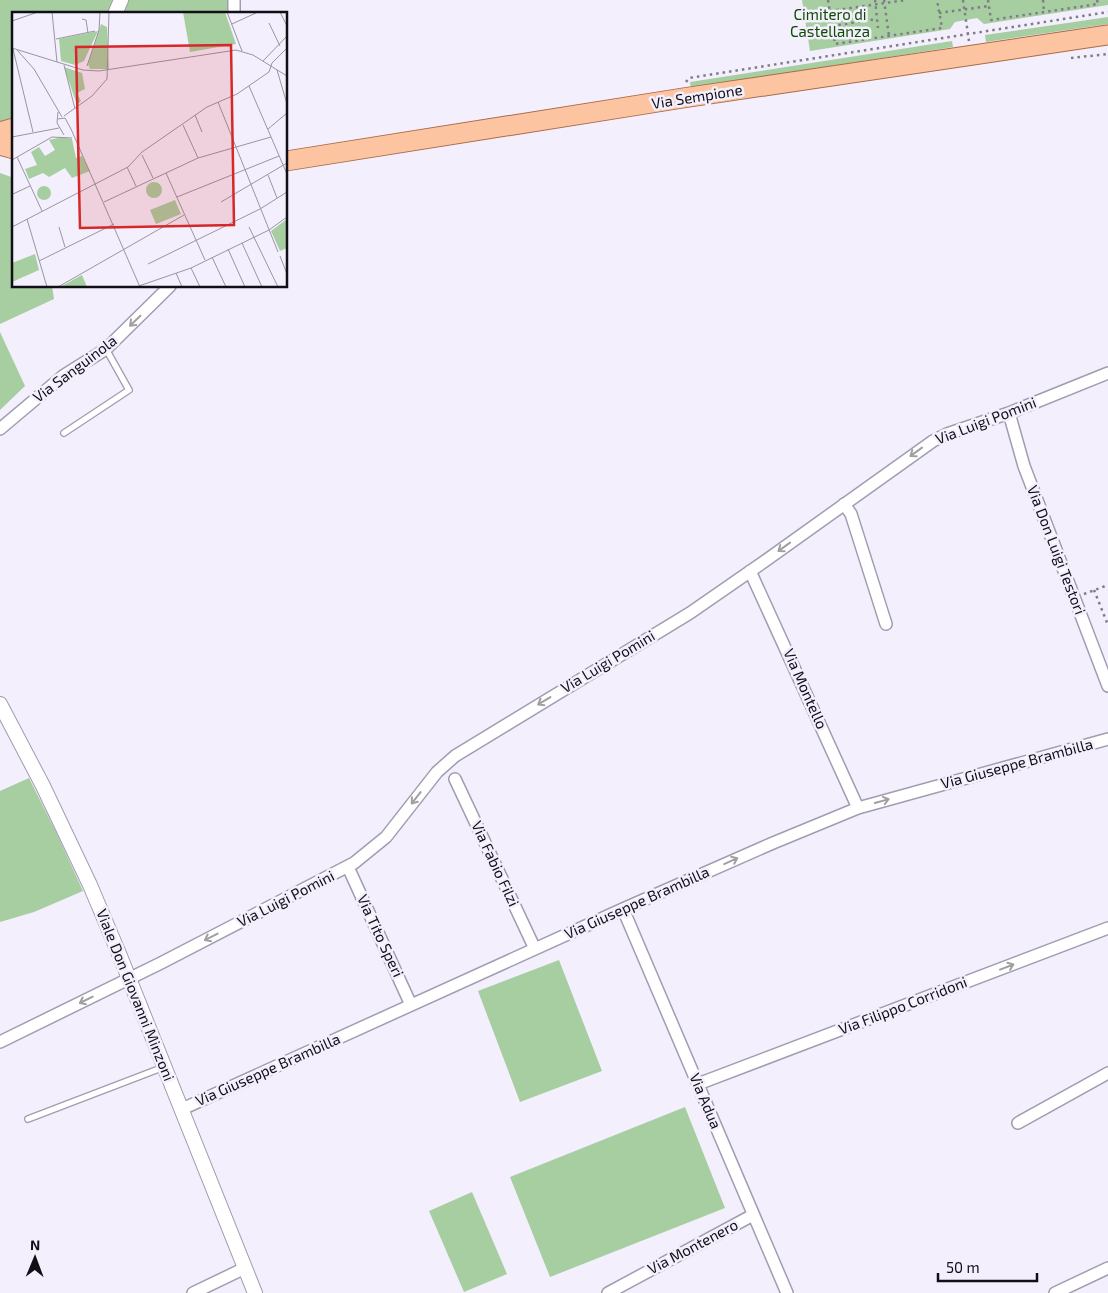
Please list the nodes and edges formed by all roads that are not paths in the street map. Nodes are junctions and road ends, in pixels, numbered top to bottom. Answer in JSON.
{"nodes":[{"id":1,"x":121,"y":0,"type":"edge"},
{"id":2,"x":116,"y":12,"type":"edge"},
{"id":3,"x":1108,"y":35,"type":"edge"},
{"id":4,"x":288,"y":161,"type":"edge"},
{"id":5,"x":168,"y":288,"type":"edge"},
{"id":6,"x":106,"y":349,"type":"junction"},
{"id":7,"x":1108,"y":373,"type":"edge"},
{"id":8,"x":1008,"y":413,"type":"junction"},
{"id":9,"x":0,"y":429,"type":"edge"},
{"id":10,"x":64,"y":433,"type":"dead end"},
{"id":11,"x":844,"y":504,"type":"junction"},
{"id":12,"x":750,"y":571,"type":"junction"},
{"id":13,"x":886,"y":624,"type":"dead end"},
{"id":14,"x":1108,"y":686,"type":"edge"},
{"id":15,"x":0,"y":704,"type":"edge"},
{"id":16,"x":1108,"y":739,"type":"edge"},
{"id":17,"x":455,"y":779,"type":"dead end"},
{"id":18,"x":858,"y":808,"type":"junction"},
{"id":19,"x":348,"y":867,"type":"junction"},
{"id":20,"x":623,"y":909,"type":"junction"},
{"id":21,"x":1108,"y":928,"type":"edge"},
{"id":22,"x":535,"y":949,"type":"junction"},
{"id":23,"x":129,"y":979,"type":"junction"},
{"id":24,"x":411,"y":1005,"type":"junction"},
{"id":25,"x":0,"y":1042,"type":"edge"},
{"id":26,"x":165,"y":1067,"type":"junction"},
{"id":27,"x":1108,"y":1074,"type":"edge"},
{"id":28,"x":698,"y":1084,"type":"junction"},
{"id":29,"x":182,"y":1109,"type":"junction"},
{"id":30,"x":28,"y":1119,"type":"dead end"},
{"id":31,"x":1018,"y":1123,"type":"dead end"},
{"id":32,"x":752,"y":1215,"type":"junction"},
{"id":33,"x":245,"y":1268,"type":"junction"},
{"id":34,"x":1108,"y":1268,"type":"edge"},
{"id":35,"x":193,"y":1293,"type":"edge"},
{"id":36,"x":255,"y":1293,"type":"edge"},
{"id":37,"x":608,"y":1293,"type":"edge"},
{"id":38,"x":787,"y":1293,"type":"edge"},
{"id":39,"x":1055,"y":1293,"type":"edge"}],
"edges":[{"from":1,"to":2,"type":"street"},
{"from":3,"to":4,"type":"main road","name":"Via Sempione"},
{"from":5,"to":6,"type":"street","name":"Via Sanguinola","one_way":true},
{"from":6,"to":9,"type":"street","name":"Via Sanguinola"},
{"from":6,"to":10,"type":"lane"},
{"from":7,"to":8,"type":"street","name":"Via Luigi Pomini"},
{"from":8,"to":11,"type":"street","name":"Via Luigi Pomini","one_way":true},
{"from":8,"to":14,"type":"street","name":"Via Don Luigi Testori"},
{"from":11,"to":12,"type":"street","name":"Via Luigi Pomini","one_way":true},
{"from":11,"to":13,"type":"street"},
{"from":12,"to":18,"type":"street","name":"Via Montello"},
{"from":12,"to":19,"type":"street","name":"Via Luigi Pomini","one_way":true},
{"from":15,"to":23,"type":"street","name":"Viale Don Giovanni Minzoni"},
{"from":18,"to":16,"type":"street","name":"Via Giuseppe Brambilla","one_way":true},
{"from":17,"to":22,"type":"street","name":"Via Fabio Filzi"},
{"from":20,"to":18,"type":"street","name":"Via Giuseppe Brambilla","one_way":true},
{"from":19,"to":23,"type":"street","name":"Via Luigi Pomini","one_way":true},
{"from":19,"to":24,"type":"street","name":"Via Tito Speri"},
{"from":20,"to":22,"type":"street","name":"Via Giuseppe Brambilla"},
{"from":20,"to":28,"type":"street","name":"Via Adua"},
{"from":28,"to":21,"type":"street","name":"Via Filippo Corridoni","one_way":true},
{"from":22,"to":24,"type":"street","name":"Via Giuseppe Brambilla"},
{"from":23,"to":25,"type":"street","name":"Via Luigi Pomini","one_way":true},
{"from":23,"to":26,"type":"street","name":"Viale Don Giovanni Minzoni"},
{"from":24,"to":29,"type":"street","name":"Via Giuseppe Brambilla"},
{"from":26,"to":29,"type":"street","name":"Viale Don Giovanni Minzoni"},
{"from":26,"to":30,"type":"lane"},
{"from":27,"to":31,"type":"street"},
{"from":28,"to":32,"type":"street","name":"Via Adua"},
{"from":29,"to":33,"type":"street","name":"Viale Don Giovanni Minzoni"},
{"from":32,"to":37,"type":"street","name":"Via Montenero"},
{"from":32,"to":38,"type":"street","name":"Via Adua"},
{"from":33,"to":35,"type":"street"},
{"from":33,"to":36,"type":"street","name":"Viale Don Giovanni Minzoni"},
{"from":34,"to":39,"type":"street"}]}
